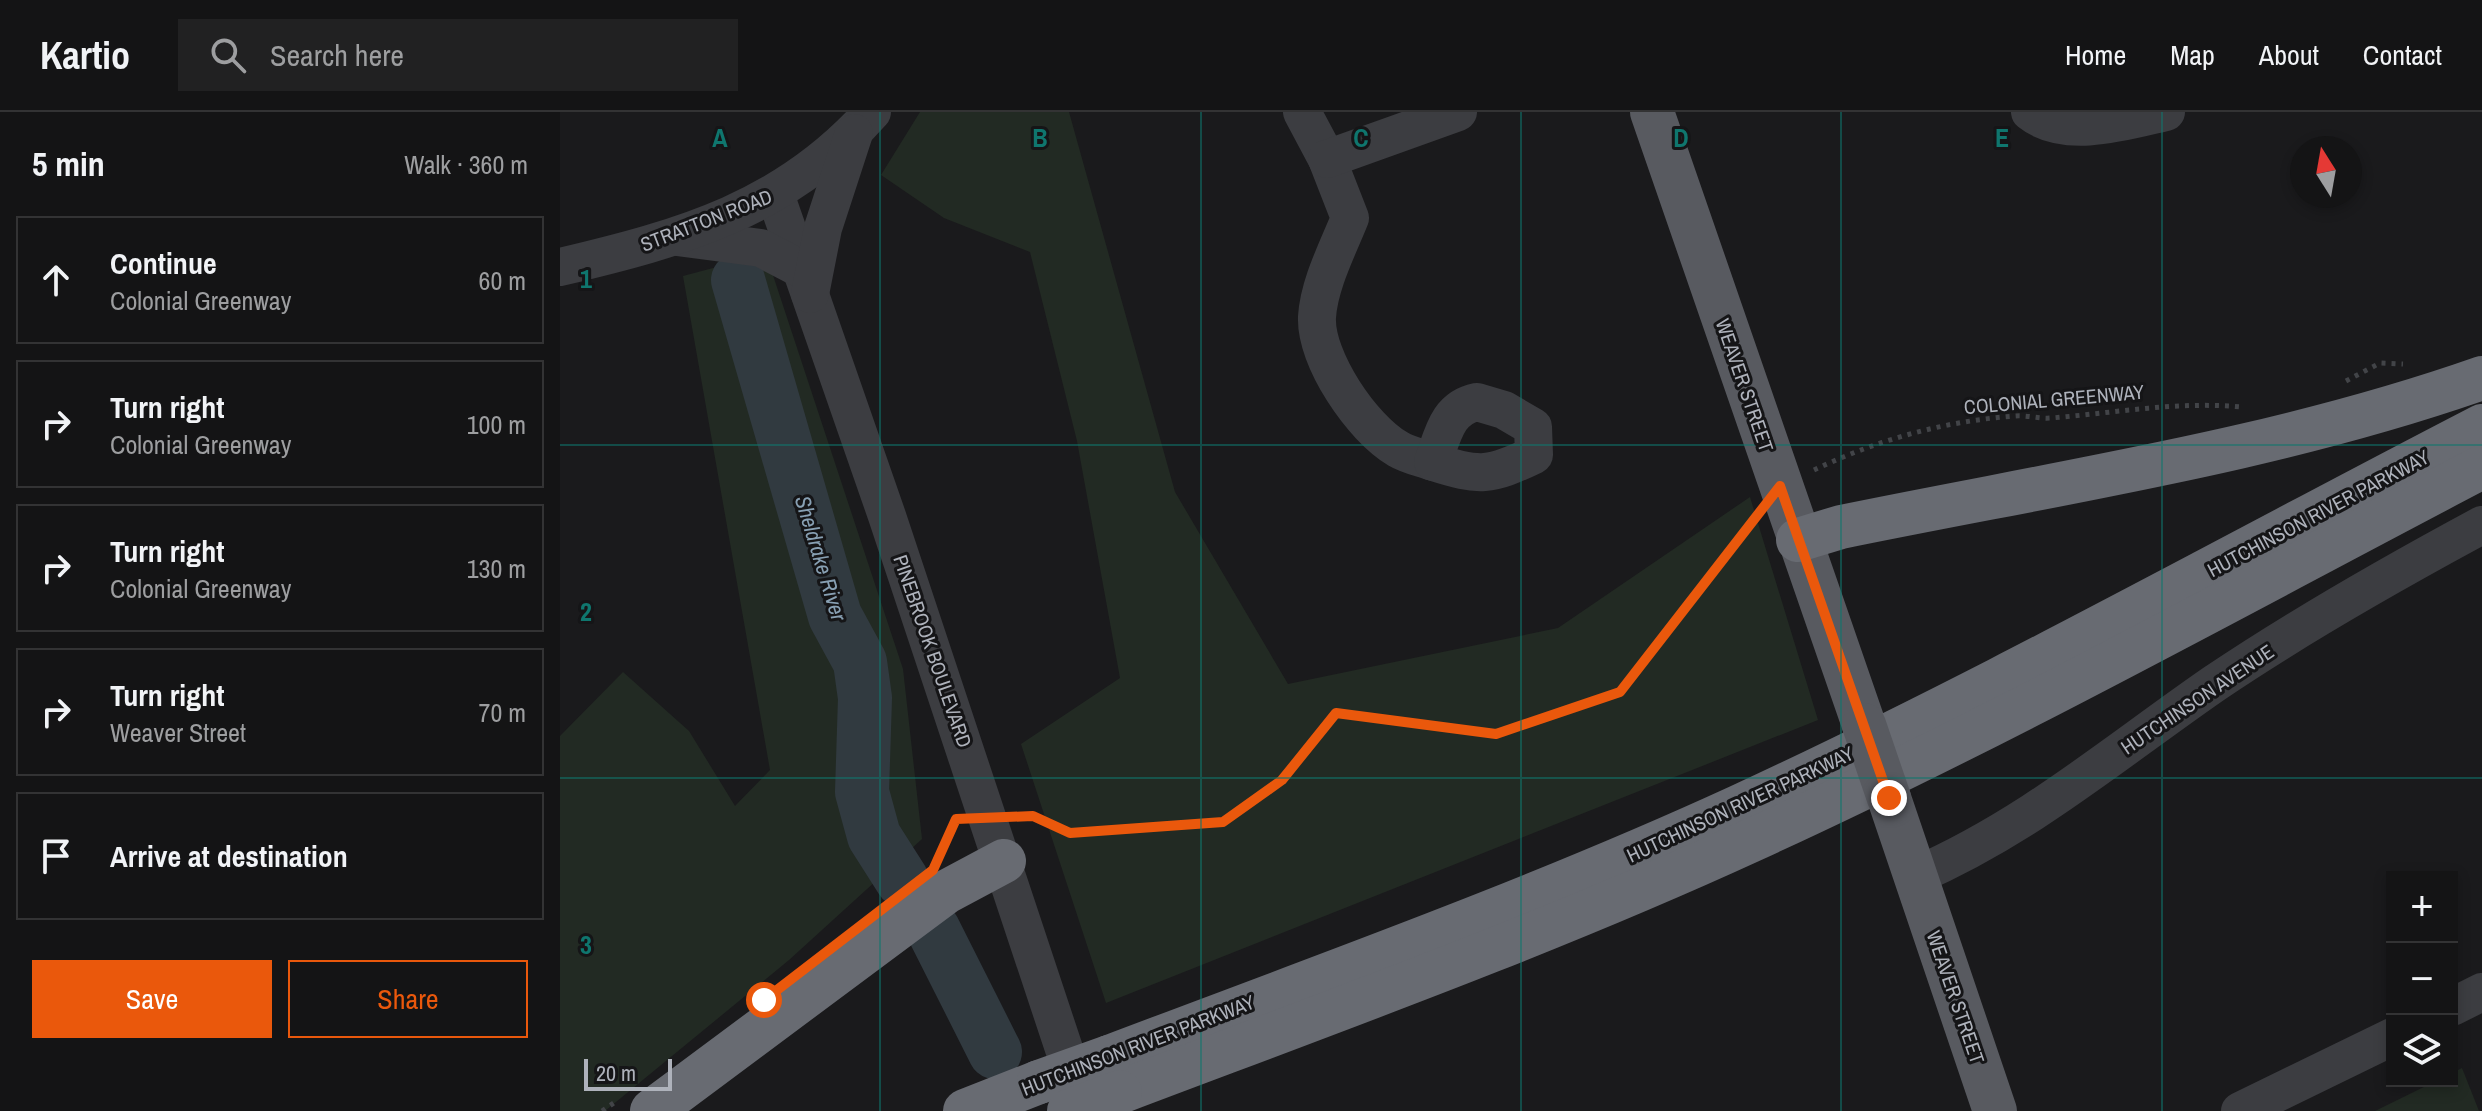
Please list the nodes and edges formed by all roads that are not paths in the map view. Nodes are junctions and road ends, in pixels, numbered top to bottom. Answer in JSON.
{"nodes":[{"id":1,"x":1302,"y":112,"type":"edge"},
{"id":2,"x":1458,"y":112,"type":"edge"},
{"id":3,"x":1652,"y":112,"type":"edge"},
{"id":4,"x":2030,"y":112,"type":"edge"},
{"id":5,"x":2166,"y":112,"type":"edge"},
{"id":6,"x":864,"y":121,"type":"edge"},
{"id":7,"x":1327,"y":159,"type":"junction"},
{"id":8,"x":775,"y":194,"type":"junction"},
{"id":9,"x":670,"y":236,"type":"junction"},
{"id":10,"x":560,"y":267,"type":"edge"},
{"id":11,"x":806,"y":282,"type":"junction"},
{"id":12,"x":2482,"y":378,"type":"edge"},
{"id":13,"x":2482,"y":426,"type":"edge"},
{"id":14,"x":1433,"y":462,"type":"dead end"},
{"id":15,"x":2482,"y":467,"type":"edge"},
{"id":16,"x":2482,"y":525,"type":"edge"},
{"id":17,"x":1798,"y":540,"type":"junction"},
{"id":18,"x":1004,"y":861,"type":"junction"},
{"id":19,"x":1915,"y":876,"type":"junction"},
{"id":20,"x":2482,"y":992,"type":"edge"},
{"id":21,"x":2458,"y":1004,"type":"edge"},
{"id":22,"x":2386,"y":1040,"type":"edge"},
{"id":23,"x":1105,"y":1087,"type":"edge"},
{"id":24,"x":1054,"y":1097,"type":"edge"},
{"id":25,"x":638,"y":1103,"type":"edge"},
{"id":26,"x":965,"y":1111,"type":"edge"},
{"id":27,"x":1995,"y":1111,"type":"edge"},
{"id":28,"x":2240,"y":1111,"type":"edge"}],
"edges":[{"from":1,"to":7,"type":"street"},
{"from":2,"to":7,"type":"street"},
{"from":3,"to":17,"type":"main road","name":"WEAVER STREET"},
{"from":4,"to":5,"type":"street"},
{"from":6,"to":8,"type":"street","name":"STRATTON ROAD"},
{"from":6,"to":11,"type":"street"},
{"from":7,"to":14,"type":"street"},
{"from":8,"to":9,"type":"street","name":"STRATTON ROAD"},
{"from":8,"to":11,"type":"street","name":"PINEBROOK BOULEVARD"},
{"from":9,"to":10,"type":"street","name":"STRATTON ROAD"},
{"from":9,"to":11,"type":"street"},
{"from":11,"to":18,"type":"street","name":"PINEBROOK BOULEVARD"},
{"from":12,"to":17,"type":"highway"},
{"from":13,"to":23,"type":"highway","name":"HUTCHINSON RIVER PARKWAY"},
{"from":15,"to":23,"type":"highway","name":"HUTCHINSON RIVER PARKWAY"},
{"from":16,"to":19,"type":"street","name":"HUTCHINSON AVENUE"},
{"from":17,"to":19,"type":"main road","name":"WEAVER STREET","bridge":true},
{"from":18,"to":23,"type":"street","name":"PINEBROOK BOULEVARD"},
{"from":18,"to":25,"type":"highway"},
{"from":19,"to":27,"type":"main road","name":"WEAVER STREET"},
{"from":20,"to":21,"type":"street"},
{"from":22,"to":28,"type":"street"},
{"from":23,"to":24,"type":"highway","name":"HUTCHINSON RIVER PARKWAY","bridge":true},
{"from":24,"to":26,"type":"highway","name":"HUTCHINSON RIVER PARKWAY"}]}
